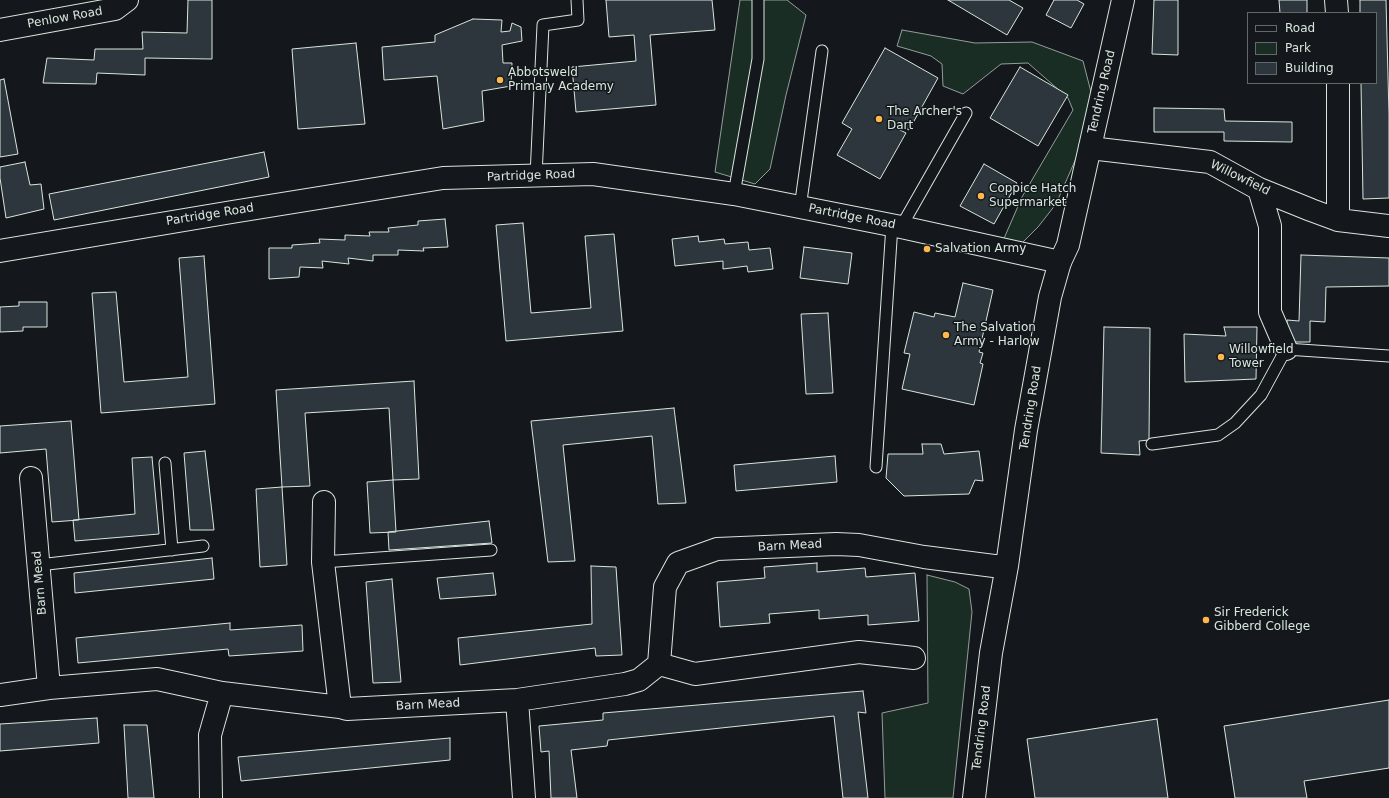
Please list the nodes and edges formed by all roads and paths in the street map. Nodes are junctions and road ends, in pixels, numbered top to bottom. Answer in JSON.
{"nodes":[{"id":1,"x":127,"y":0,"type":"edge"},
{"id":2,"x":577,"y":0,"type":"edge"},
{"id":3,"x":758,"y":0,"type":"edge"},
{"id":4,"x":1123,"y":0,"type":"edge"},
{"id":5,"x":1336,"y":0,"type":"edge"},
{"id":6,"x":1337,"y":12,"type":"edge"},
{"id":7,"x":0,"y":30,"type":"edge"},
{"id":8,"x":822,"y":51,"type":"dead end"},
{"id":9,"x":1338,"y":84,"type":"edge"},
{"id":10,"x":966,"y":112,"type":"dead end"},
{"id":11,"x":1090,"y":148,"type":"junction"},
{"id":12,"x":536,"y":176,"type":"junction"},
{"id":13,"x":1260,"y":189,"type":"junction"},
{"id":14,"x":734,"y":194,"type":"junction"},
{"id":15,"x":800,"y":208,"type":"junction"},
{"id":16,"x":1338,"y":220,"type":"junction"},
{"id":17,"x":896,"y":226,"type":"junction"},
{"id":18,"x":1389,"y":226,"type":"edge"},
{"id":19,"x":0,"y":251,"type":"edge"},
{"id":20,"x":1060,"y":262,"type":"junction"},
{"id":21,"x":1286,"y":349,"type":"junction"},
{"id":22,"x":1389,"y":356,"type":"edge"},
{"id":23,"x":1152,"y":444,"type":"dead end"},
{"id":24,"x":166,"y":463,"type":"dead end"},
{"id":25,"x":876,"y":467,"type":"dead end"},
{"id":26,"x":31,"y":478,"type":"dead end"},
{"id":27,"x":324,"y":502,"type":"dead end"},
{"id":28,"x":203,"y":546,"type":"dead end"},
{"id":29,"x":172,"y":550,"type":"junction"},
{"id":30,"x":491,"y":550,"type":"dead end"},
{"id":31,"x":323,"y":562,"type":"junction"},
{"id":32,"x":39,"y":565,"type":"junction"},
{"id":33,"x":1007,"y":566,"type":"junction"},
{"id":34,"x":914,"y":658,"type":"dead end"},
{"id":35,"x":659,"y":664,"type":"junction"},
{"id":36,"x":49,"y":688,"type":"junction"},
{"id":37,"x":222,"y":693,"type":"junction"},
{"id":38,"x":0,"y":695,"type":"edge"},
{"id":39,"x":516,"y":700,"type":"junction"},
{"id":40,"x":340,"y":707,"type":"junction"},
{"id":41,"x":211,"y":798,"type":"edge"},
{"id":42,"x":524,"y":798,"type":"edge"},
{"id":43,"x":974,"y":798,"type":"edge"}],
"edges":[{"from":1,"to":7,"type":"street","name":"Penlow Road"},
{"from":2,"to":12,"type":"lane"},
{"from":3,"to":14,"type":"lane"},
{"from":4,"to":11,"type":"street","name":"Tendring Road"},
{"from":5,"to":6,"type":"street"},
{"from":8,"to":15,"type":"lane"},
{"from":9,"to":16,"type":"street"},
{"from":10,"to":17,"type":"lane"},
{"from":11,"to":13,"type":"street","name":"Willowfield"},
{"from":11,"to":20,"type":"street","name":"Tendring Road"},
{"from":12,"to":14,"type":"street","name":"Partridge Road"},
{"from":12,"to":19,"type":"street","name":"Partridge Road"},
{"from":13,"to":16,"type":"street","name":"Willowfield"},
{"from":13,"to":21,"type":"street"},
{"from":14,"to":15,"type":"street","name":"Partridge Road"},
{"from":15,"to":17,"type":"street","name":"Partridge Road"},
{"from":16,"to":18,"type":"street","name":"Willowfield"},
{"from":17,"to":20,"type":"street","name":"Partridge Road"},
{"from":17,"to":25,"type":"lane"},
{"from":20,"to":33,"type":"street","name":"Tendring Road"},
{"from":21,"to":22,"type":"lane"},
{"from":21,"to":23,"type":"lane"},
{"from":24,"to":29,"type":"lane"},
{"from":26,"to":32,"type":"street","name":"Barn Mead"},
{"from":27,"to":31,"type":"street"},
{"from":28,"to":29,"type":"lane"},
{"from":29,"to":32,"type":"lane"},
{"from":30,"to":31,"type":"lane"},
{"from":31,"to":40,"type":"street"},
{"from":32,"to":36,"type":"street","name":"Barn Mead"},
{"from":33,"to":35,"type":"street","name":"Barn Mead"},
{"from":33,"to":43,"type":"street","name":"Tendring Road"},
{"from":34,"to":35,"type":"street"},
{"from":35,"to":39,"type":"street","name":"Barn Mead"},
{"from":36,"to":37,"type":"street","name":"Barn Mead"},
{"from":36,"to":38,"type":"street","name":"Barn Mead"},
{"from":37,"to":40,"type":"street","name":"Barn Mead"},
{"from":37,"to":41,"type":"street"},
{"from":39,"to":40,"type":"street","name":"Barn Mead"},
{"from":39,"to":42,"type":"street"}]}
